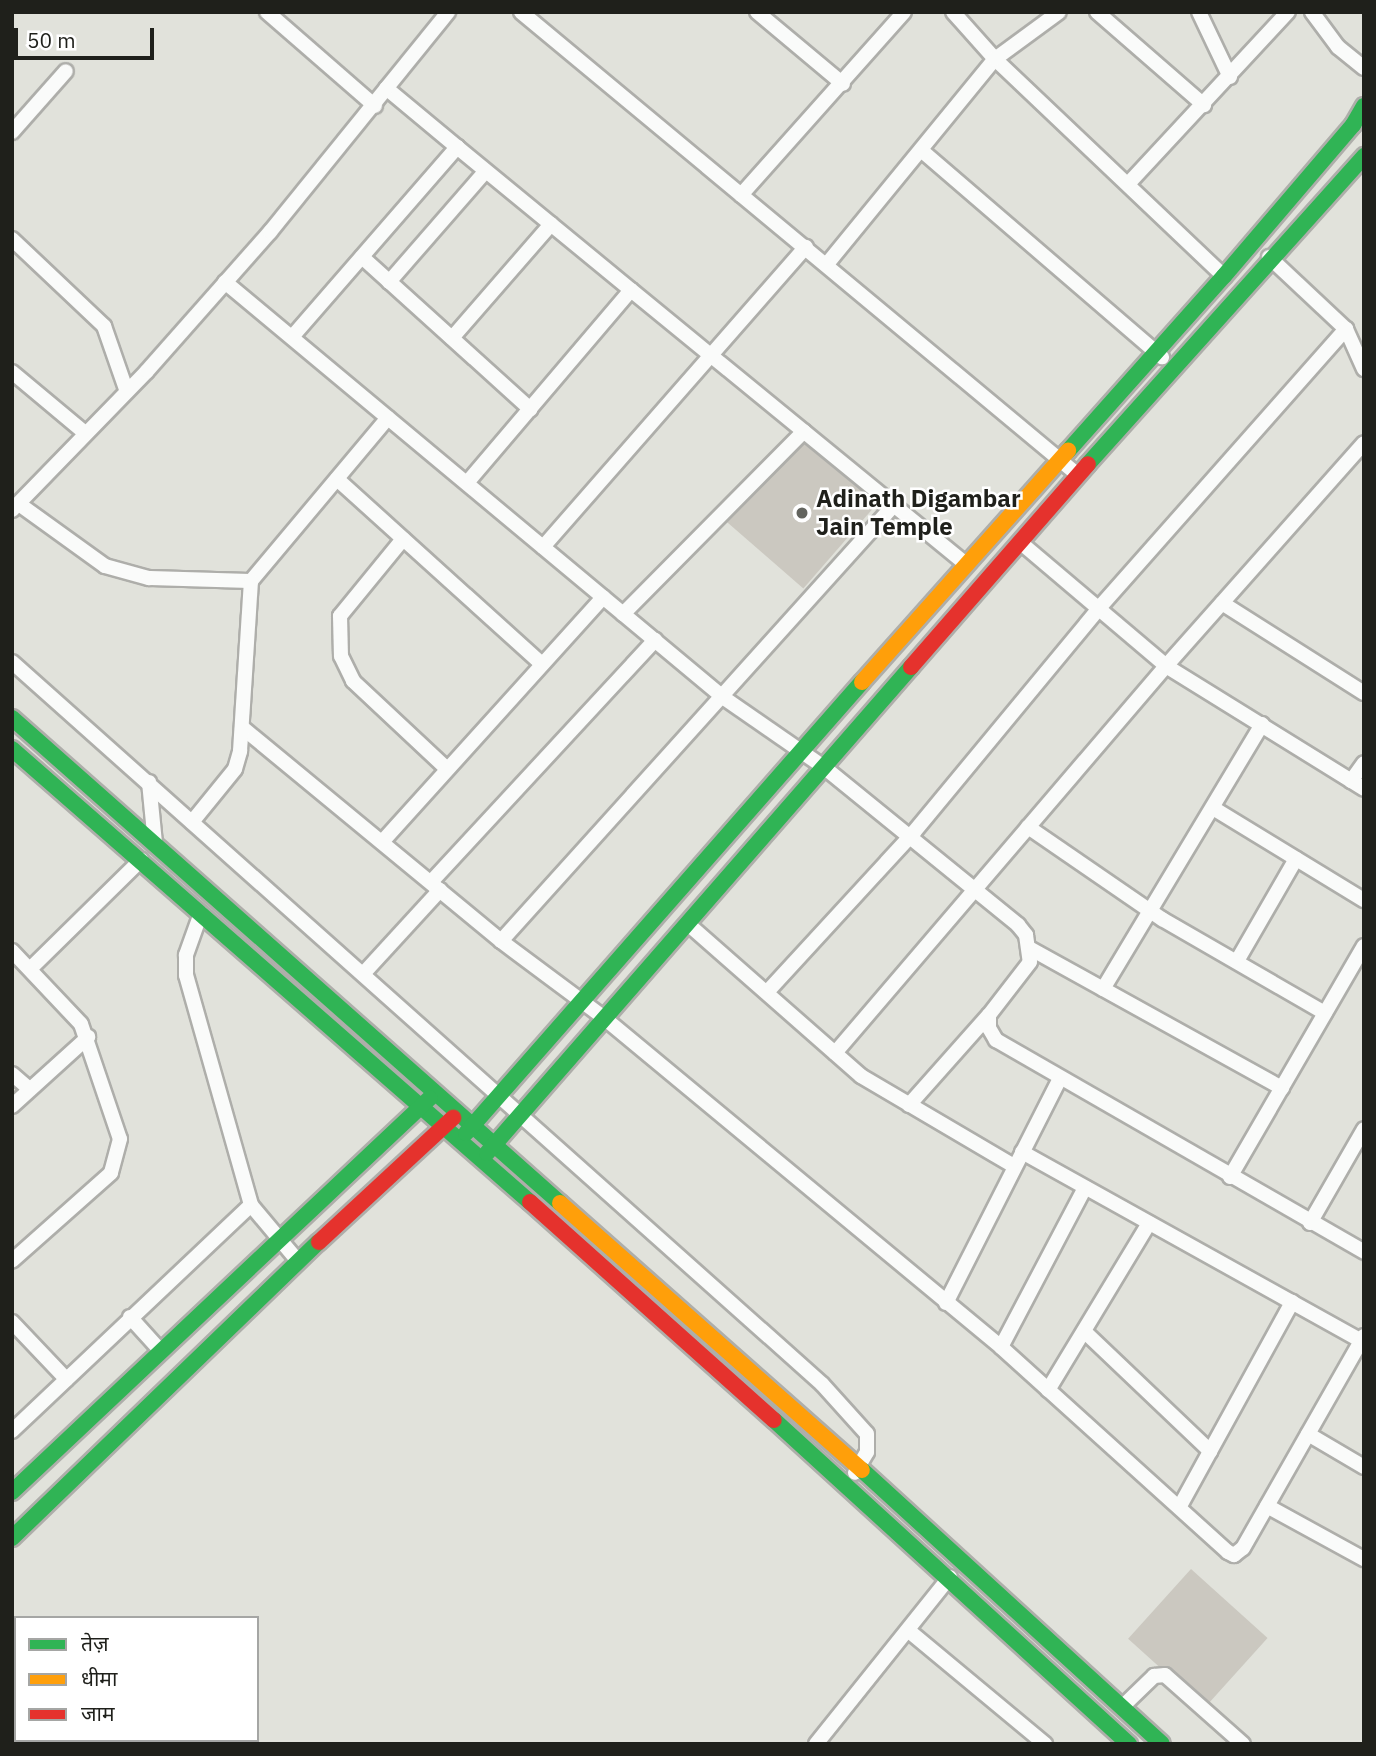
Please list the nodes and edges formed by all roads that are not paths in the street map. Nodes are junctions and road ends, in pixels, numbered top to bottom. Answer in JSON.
{"nodes":[{"id":1,"x":267,"y":12,"type":"edge"},
{"id":2,"x":448,"y":12,"type":"edge"},
{"id":3,"x":521,"y":12,"type":"edge"},
{"id":4,"x":757,"y":12,"type":"edge"},
{"id":5,"x":904,"y":12,"type":"edge"},
{"id":6,"x":953,"y":12,"type":"edge"},
{"id":7,"x":1059,"y":12,"type":"edge"},
{"id":8,"x":1097,"y":12,"type":"edge"},
{"id":9,"x":1199,"y":12,"type":"edge"},
{"id":10,"x":1288,"y":12,"type":"edge"},
{"id":11,"x":1312,"y":12,"type":"edge"},
{"id":12,"x":995,"y":59,"type":"junction"},
{"id":13,"x":1364,"y":68,"type":"edge"},
{"id":14,"x":66,"y":71,"type":"dead end"},
{"id":15,"x":1230,"y":77,"type":"junction"},
{"id":16,"x":844,"y":84,"type":"junction"},
{"id":17,"x":386,"y":88,"type":"junction"},
{"id":18,"x":1205,"y":105,"type":"junction"},
{"id":19,"x":375,"y":106,"type":"junction"},
{"id":20,"x":1364,"y":106,"type":"edge"},
{"id":21,"x":1359,"y":129,"type":"edge"},
{"id":22,"x":12,"y":132,"type":"edge"},
{"id":23,"x":457,"y":147,"type":"junction"},
{"id":24,"x":921,"y":150,"type":"junction"},
{"id":25,"x":1364,"y":156,"type":"edge"},
{"id":26,"x":486,"y":171,"type":"junction"},
{"id":27,"x":1128,"y":184,"type":"junction"},
{"id":28,"x":741,"y":195,"type":"junction"},
{"id":29,"x":551,"y":224,"type":"junction"},
{"id":30,"x":12,"y":239,"type":"edge"},
{"id":31,"x":806,"y":247,"type":"junction"},
{"id":32,"x":362,"y":257,"type":"junction"},
{"id":33,"x":1269,"y":257,"type":"junction"},
{"id":34,"x":827,"y":264,"type":"junction"},
{"id":35,"x":1224,"y":276,"type":"junction"},
{"id":36,"x":225,"y":282,"type":"junction"},
{"id":37,"x":389,"y":282,"type":"junction"},
{"id":38,"x":631,"y":290,"type":"junction"},
{"id":39,"x":1346,"y":329,"type":"junction"},
{"id":40,"x":292,"y":337,"type":"junction"},
{"id":41,"x":452,"y":338,"type":"junction"},
{"id":42,"x":1155,"y":352,"type":"junction"},
{"id":43,"x":711,"y":354,"type":"junction"},
{"id":44,"x":1174,"y":366,"type":"junction"},
{"id":45,"x":1364,"y":369,"type":"edge"},
{"id":46,"x":12,"y":372,"type":"edge"},
{"id":47,"x":129,"y":386,"type":"junction"},
{"id":48,"x":530,"y":409,"type":"junction"},
{"id":49,"x":388,"y":418,"type":"junction"},
{"id":50,"x":804,"y":431,"type":"junction"},
{"id":51,"x":85,"y":433,"type":"junction"},
{"id":52,"x":1364,"y":443,"type":"edge"},
{"id":53,"x":1059,"y":459,"type":"junction"},
{"id":54,"x":1078,"y":475,"type":"junction"},
{"id":55,"x":337,"y":478,"type":"junction"},
{"id":56,"x":467,"y":483,"type":"junction"},
{"id":57,"x":894,"y":505,"type":"junction"},
{"id":58,"x":15,"y":507,"type":"edge"},
{"id":59,"x":403,"y":539,"type":"junction"},
{"id":60,"x":1020,"y":542,"type":"junction"},
{"id":61,"x":543,"y":547,"type":"junction"},
{"id":62,"x":966,"y":564,"type":"junction"},
{"id":63,"x":251,"y":581,"type":"junction"},
{"id":64,"x":603,"y":597,"type":"junction"},
{"id":65,"x":1222,"y":603,"type":"junction"},
{"id":66,"x":1099,"y":608,"type":"junction"},
{"id":67,"x":623,"y":614,"type":"junction"},
{"id":68,"x":654,"y":640,"type":"junction"},
{"id":69,"x":12,"y":662,"type":"edge"},
{"id":70,"x":542,"y":664,"type":"junction"},
{"id":71,"x":1166,"y":666,"type":"junction"},
{"id":72,"x":1364,"y":693,"type":"edge"},
{"id":73,"x":724,"y":698,"type":"junction"},
{"id":74,"x":12,"y":718,"type":"edge"},
{"id":75,"x":1262,"y":724,"type":"junction"},
{"id":76,"x":244,"y":729,"type":"junction"},
{"id":77,"x":12,"y":749,"type":"edge"},
{"id":78,"x":800,"y":752,"type":"junction"},
{"id":79,"x":1364,"y":763,"type":"edge"},
{"id":80,"x":825,"y":768,"type":"junction"},
{"id":81,"x":447,"y":769,"type":"junction"},
{"id":82,"x":149,"y":782,"type":"junction"},
{"id":83,"x":1357,"y":785,"type":"edge"},
{"id":84,"x":1213,"y":808,"type":"junction"},
{"id":85,"x":192,"y":822,"type":"junction"},
{"id":86,"x":1028,"y":827,"type":"junction"},
{"id":87,"x":908,"y":839,"type":"junction"},
{"id":88,"x":382,"y":842,"type":"junction"},
{"id":89,"x":155,"y":843,"type":"junction"},
{"id":90,"x":1296,"y":859,"type":"junction"},
{"id":91,"x":141,"y":860,"type":"junction"},
{"id":92,"x":436,"y":886,"type":"junction"},
{"id":93,"x":973,"y":891,"type":"junction"},
{"id":94,"x":1364,"y":900,"type":"edge"},
{"id":95,"x":1151,"y":912,"type":"junction"},
{"id":96,"x":201,"y":913,"type":"junction"},
{"id":97,"x":688,"y":924,"type":"junction"},
{"id":98,"x":501,"y":941,"type":"junction"},
{"id":99,"x":1364,"y":946,"type":"edge"},
{"id":100,"x":1031,"y":949,"type":"junction"},
{"id":101,"x":12,"y":951,"type":"edge"},
{"id":102,"x":1237,"y":961,"type":"junction"},
{"id":103,"x":33,"y":967,"type":"junction"},
{"id":104,"x":363,"y":974,"type":"junction"},
{"id":105,"x":1103,"y":989,"type":"junction"},
{"id":106,"x":768,"y":991,"type":"junction"},
{"id":107,"x":579,"y":1000,"type":"junction"},
{"id":108,"x":1325,"y":1013,"type":"junction"},
{"id":109,"x":989,"y":1015,"type":"junction"},
{"id":110,"x":603,"y":1017,"type":"junction"},
{"id":111,"x":88,"y":1037,"type":"junction"},
{"id":112,"x":835,"y":1053,"type":"junction"},
{"id":113,"x":12,"y":1074,"type":"edge"},
{"id":114,"x":1059,"y":1080,"type":"junction"},
{"id":115,"x":1282,"y":1088,"type":"junction"},
{"id":116,"x":29,"y":1089,"type":"junction"},
{"id":117,"x":437,"y":1091,"type":"junction"},
{"id":118,"x":501,"y":1095,"type":"junction"},
{"id":119,"x":909,"y":1105,"type":"junction"},
{"id":120,"x":12,"y":1106,"type":"edge"},
{"id":121,"x":422,"y":1106,"type":"junction"},
{"id":122,"x":459,"y":1111,"type":"junction"},
{"id":123,"x":521,"y":1114,"type":"junction"},
{"id":124,"x":474,"y":1124,"type":"junction"},
{"id":125,"x":446,"y":1127,"type":"junction"},
{"id":126,"x":1364,"y":1129,"type":"edge"},
{"id":127,"x":461,"y":1140,"type":"junction"},
{"id":128,"x":497,"y":1143,"type":"junction"},
{"id":129,"x":1022,"y":1152,"type":"junction"},
{"id":130,"x":481,"y":1158,"type":"junction"},
{"id":131,"x":1014,"y":1166,"type":"junction"},
{"id":132,"x":1230,"y":1177,"type":"junction"},
{"id":133,"x":1085,"y":1188,"type":"junction"},
{"id":134,"x":251,"y":1205,"type":"junction"},
{"id":135,"x":1149,"y":1223,"type":"junction"},
{"id":136,"x":1310,"y":1223,"type":"junction"},
{"id":137,"x":277,"y":1240,"type":"junction"},
{"id":138,"x":1364,"y":1252,"type":"edge"},
{"id":139,"x":12,"y":1261,"type":"edge"},
{"id":140,"x":298,"y":1261,"type":"junction"},
{"id":141,"x":1292,"y":1302,"type":"junction"},
{"id":142,"x":946,"y":1303,"type":"junction"},
{"id":143,"x":130,"y":1317,"type":"junction"},
{"id":144,"x":12,"y":1322,"type":"edge"},
{"id":145,"x":1085,"y":1332,"type":"junction"},
{"id":146,"x":1363,"y":1340,"type":"edge"},
{"id":147,"x":1001,"y":1348,"type":"junction"},
{"id":148,"x":159,"y":1349,"type":"junction"},
{"id":149,"x":66,"y":1380,"type":"junction"},
{"id":150,"x":1048,"y":1390,"type":"junction"},
{"id":151,"x":12,"y":1431,"type":"edge"},
{"id":152,"x":1308,"y":1434,"type":"junction"},
{"id":153,"x":1210,"y":1451,"type":"junction"},
{"id":154,"x":1364,"y":1467,"type":"edge"},
{"id":155,"x":859,"y":1469,"type":"junction"},
{"id":156,"x":844,"y":1486,"type":"junction"},
{"id":157,"x":12,"y":1492,"type":"edge"},
{"id":158,"x":1180,"y":1506,"type":"junction"},
{"id":159,"x":1267,"y":1506,"type":"junction"},
{"id":160,"x":12,"y":1538,"type":"edge"},
{"id":161,"x":1364,"y":1559,"type":"edge"},
{"id":162,"x":950,"y":1577,"type":"junction"},
{"id":163,"x":909,"y":1631,"type":"junction"},
{"id":164,"x":1122,"y":1707,"type":"junction"},
{"id":165,"x":1155,"y":1742,"type":"edge"},
{"id":166,"x":816,"y":1744,"type":"edge"},
{"id":167,"x":1045,"y":1744,"type":"edge"},
{"id":168,"x":1129,"y":1744,"type":"edge"},
{"id":169,"x":1243,"y":1744,"type":"edge"}],
"edges":[{"from":1,"to":19,"type":"street"},
{"from":2,"to":17,"type":"street"},
{"from":3,"to":28,"type":"street"},
{"from":4,"to":16,"type":"street"},
{"from":5,"to":16,"type":"street"},
{"from":6,"to":12,"type":"street"},
{"from":7,"to":12,"type":"street"},
{"from":8,"to":18,"type":"street"},
{"from":9,"to":15,"type":"street"},
{"from":10,"to":15,"type":"street"},
{"from":11,"to":13,"type":"street"},
{"from":12,"to":24,"type":"street"},
{"from":12,"to":27,"type":"street"},
{"from":14,"to":22,"type":"street"},
{"from":15,"to":18,"type":"street"},
{"from":16,"to":28,"type":"street"},
{"from":17,"to":19,"type":"street"},
{"from":17,"to":23,"type":"street"},
{"from":18,"to":27,"type":"street"},
{"from":19,"to":36,"type":"street"},
{"from":20,"to":21,"type":"street"},
{"from":21,"to":35,"type":"street"},
{"from":23,"to":26,"type":"street"},
{"from":23,"to":32,"type":"street"},
{"from":24,"to":34,"type":"street"},
{"from":24,"to":42,"type":"street"},
{"from":25,"to":33,"type":"street"},
{"from":26,"to":29,"type":"street"},
{"from":26,"to":37,"type":"street"},
{"from":27,"to":35,"type":"street"},
{"from":28,"to":31,"type":"street"},
{"from":29,"to":38,"type":"street"},
{"from":29,"to":41,"type":"street"},
{"from":30,"to":47,"type":"street"},
{"from":31,"to":34,"type":"street"},
{"from":31,"to":43,"type":"street"},
{"from":32,"to":37,"type":"street"},
{"from":32,"to":40,"type":"street"},
{"from":33,"to":39,"type":"street"},
{"from":33,"to":44,"type":"street"},
{"from":34,"to":53,"type":"street"},
{"from":35,"to":42,"type":"street"},
{"from":36,"to":40,"type":"street"},
{"from":36,"to":47,"type":"street"},
{"from":37,"to":41,"type":"street"},
{"from":38,"to":43,"type":"street"},
{"from":38,"to":48,"type":"street"},
{"from":39,"to":45,"type":"street"},
{"from":39,"to":66,"type":"street"},
{"from":40,"to":49,"type":"street"},
{"from":41,"to":48,"type":"street"},
{"from":42,"to":44,"type":"street"},
{"from":42,"to":53,"type":"street"},
{"from":43,"to":50,"type":"street"},
{"from":43,"to":61,"type":"street"},
{"from":44,"to":54,"type":"street"},
{"from":46,"to":51,"type":"street"},
{"from":47,"to":51,"type":"street"},
{"from":48,"to":56,"type":"street"},
{"from":49,"to":55,"type":"street"},
{"from":49,"to":56,"type":"street"},
{"from":50,"to":57,"type":"street"},
{"from":50,"to":67,"type":"street"},
{"from":51,"to":58,"type":"street"},
{"from":52,"to":65,"type":"street"},
{"from":53,"to":54,"type":"street"},
{"from":53,"to":62,"type":"street"},
{"from":54,"to":60,"type":"street"},
{"from":55,"to":59,"type":"street"},
{"from":55,"to":63,"type":"street"},
{"from":56,"to":61,"type":"street"},
{"from":57,"to":62,"type":"street"},
{"from":57,"to":73,"type":"street"},
{"from":58,"to":63,"type":"street"},
{"from":59,"to":70,"type":"street"},
{"from":59,"to":81,"type":"street"},
{"from":60,"to":66,"type":"street"},
{"from":60,"to":80,"type":"street"},
{"from":61,"to":64,"type":"street"},
{"from":62,"to":78,"type":"street"},
{"from":63,"to":76,"type":"street"},
{"from":64,"to":67,"type":"street"},
{"from":64,"to":70,"type":"street"},
{"from":65,"to":71,"type":"street"},
{"from":65,"to":72,"type":"street"},
{"from":66,"to":71,"type":"street"},
{"from":66,"to":87,"type":"street"},
{"from":67,"to":68,"type":"street"},
{"from":68,"to":73,"type":"street"},
{"from":68,"to":92,"type":"street"},
{"from":69,"to":82,"type":"street"},
{"from":70,"to":81,"type":"street"},
{"from":71,"to":75,"type":"street"},
{"from":71,"to":86,"type":"street"},
{"from":73,"to":78,"type":"street"},
{"from":73,"to":98,"type":"street"},
{"from":74,"to":89,"type":"street"},
{"from":75,"to":83,"type":"street"},
{"from":75,"to":84,"type":"street"},
{"from":76,"to":85,"type":"street"},
{"from":76,"to":88,"type":"street"},
{"from":77,"to":91,"type":"street"},
{"from":78,"to":80,"type":"street"},
{"from":78,"to":107,"type":"street"},
{"from":79,"to":83,"type":"street"},
{"from":80,"to":87,"type":"street"},
{"from":80,"to":97,"type":"street"},
{"from":81,"to":88,"type":"street"},
{"from":82,"to":85,"type":"street"},
{"from":82,"to":89,"type":"street"},
{"from":84,"to":90,"type":"street"},
{"from":84,"to":95,"type":"street"},
{"from":85,"to":104,"type":"street"},
{"from":86,"to":93,"type":"street"},
{"from":86,"to":95,"type":"street"},
{"from":87,"to":93,"type":"street"},
{"from":87,"to":106,"type":"street"},
{"from":88,"to":92,"type":"street"},
{"from":89,"to":117,"type":"street"},
{"from":90,"to":94,"type":"street"},
{"from":90,"to":102,"type":"street"},
{"from":91,"to":96,"type":"street"},
{"from":91,"to":103,"type":"street"},
{"from":92,"to":98,"type":"street"},
{"from":92,"to":104,"type":"street"},
{"from":93,"to":100,"type":"street"},
{"from":93,"to":112,"type":"street"},
{"from":95,"to":102,"type":"street"},
{"from":95,"to":105,"type":"street"},
{"from":96,"to":121,"type":"street"},
{"from":96,"to":134,"type":"street"},
{"from":97,"to":106,"type":"street"},
{"from":97,"to":110,"type":"street"},
{"from":98,"to":107,"type":"street"},
{"from":99,"to":108,"type":"street"},
{"from":100,"to":105,"type":"street"},
{"from":100,"to":109,"type":"street"},
{"from":101,"to":103,"type":"street"},
{"from":102,"to":108,"type":"street"},
{"from":103,"to":111,"type":"street"},
{"from":104,"to":118,"type":"street"},
{"from":105,"to":115,"type":"street"},
{"from":106,"to":112,"type":"street"},
{"from":107,"to":110,"type":"street"},
{"from":107,"to":118,"type":"street"},
{"from":108,"to":115,"type":"street"},
{"from":109,"to":114,"type":"street"},
{"from":109,"to":119,"type":"street"},
{"from":110,"to":123,"type":"street"},
{"from":110,"to":142,"type":"street"},
{"from":111,"to":116,"type":"street"},
{"from":111,"to":139,"type":"street"},
{"from":112,"to":119,"type":"street"},
{"from":113,"to":116,"type":"street"},
{"from":114,"to":129,"type":"street"},
{"from":114,"to":132,"type":"street"},
{"from":115,"to":132,"type":"street"},
{"from":116,"to":120,"type":"street"},
{"from":117,"to":121,"type":"street"},
{"from":117,"to":122,"type":"street"},
{"from":118,"to":123,"type":"street"},
{"from":118,"to":124,"type":"street"},
{"from":119,"to":131,"type":"street"},
{"from":121,"to":125,"type":"street"},
{"from":121,"to":137,"type":"street"},
{"from":122,"to":124,"type":"street"},
{"from":122,"to":125,"type":"street"},
{"from":123,"to":128,"type":"street"},
{"from":123,"to":155,"type":"street"},
{"from":124,"to":127,"type":"street"},
{"from":124,"to":128,"type":"street"},
{"from":125,"to":127,"type":"street"},
{"from":125,"to":140,"type":"street"},
{"from":126,"to":136,"type":"street"},
{"from":127,"to":130,"type":"street"},
{"from":128,"to":130,"type":"street"},
{"from":128,"to":155,"type":"street"},
{"from":129,"to":131,"type":"street"},
{"from":129,"to":133,"type":"street"},
{"from":130,"to":156,"type":"street"},
{"from":131,"to":142,"type":"street"},
{"from":132,"to":136,"type":"street"},
{"from":133,"to":135,"type":"street"},
{"from":133,"to":147,"type":"street"},
{"from":134,"to":137,"type":"street"},
{"from":134,"to":143,"type":"street"},
{"from":135,"to":141,"type":"street"},
{"from":135,"to":145,"type":"street"},
{"from":136,"to":138,"type":"street"},
{"from":137,"to":140,"type":"street"},
{"from":137,"to":148,"type":"street"},
{"from":140,"to":160,"type":"street"},
{"from":141,"to":146,"type":"street"},
{"from":141,"to":153,"type":"street"},
{"from":142,"to":147,"type":"street"},
{"from":143,"to":148,"type":"street"},
{"from":143,"to":149,"type":"street"},
{"from":144,"to":149,"type":"street"},
{"from":145,"to":150,"type":"street"},
{"from":145,"to":153,"type":"street"},
{"from":146,"to":152,"type":"street"},
{"from":147,"to":150,"type":"street"},
{"from":148,"to":157,"type":"street"},
{"from":149,"to":151,"type":"street"},
{"from":150,"to":158,"type":"street"},
{"from":152,"to":154,"type":"street"},
{"from":152,"to":159,"type":"street"},
{"from":153,"to":158,"type":"street"},
{"from":155,"to":156,"type":"street"},
{"from":155,"to":164,"type":"street"},
{"from":156,"to":162,"type":"street"},
{"from":158,"to":159,"type":"street"},
{"from":159,"to":161,"type":"street"},
{"from":162,"to":163,"type":"street"},
{"from":162,"to":168,"type":"street"},
{"from":163,"to":166,"type":"street"},
{"from":163,"to":167,"type":"street"},
{"from":164,"to":165,"type":"street"},
{"from":164,"to":169,"type":"street"}]}
